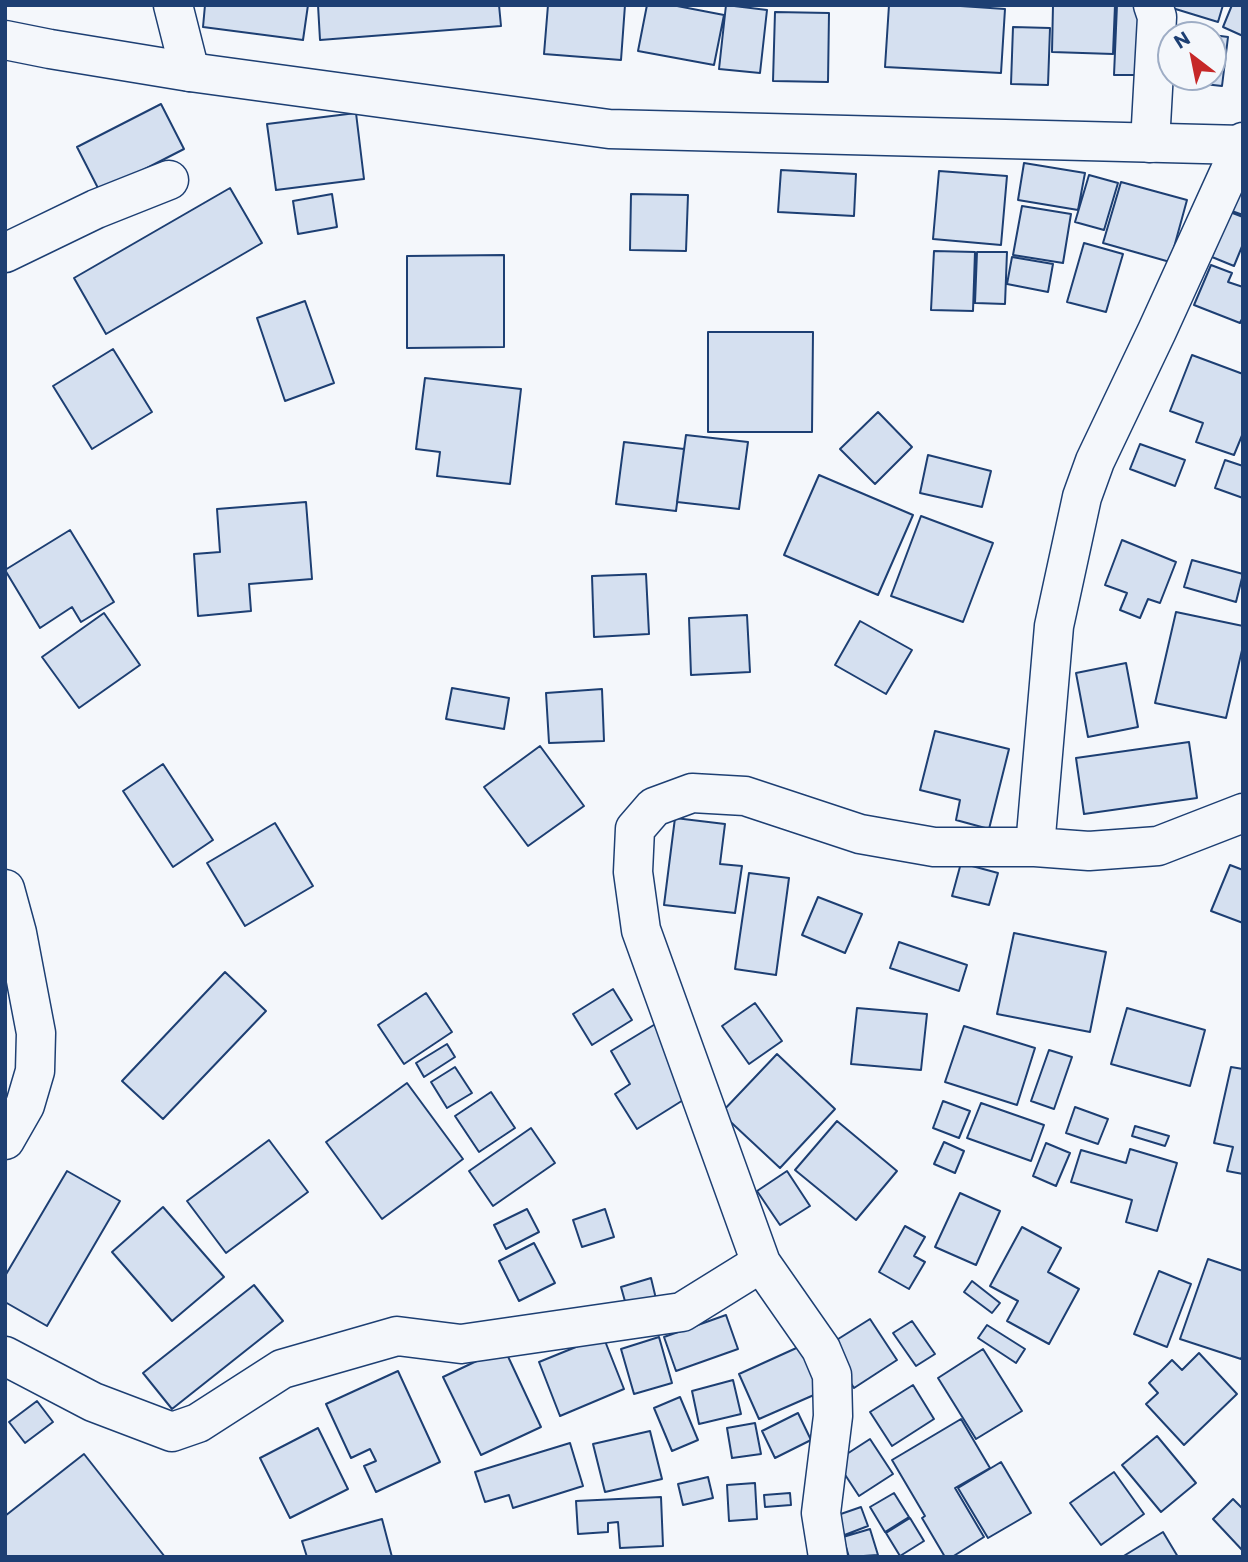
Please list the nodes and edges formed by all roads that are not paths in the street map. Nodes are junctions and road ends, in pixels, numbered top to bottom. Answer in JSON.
{"nodes":[{"id":1,"x":173,"y":5,"type":"edge"},
{"id":2,"x":1153,"y":5,"type":"edge"},
{"id":3,"x":5,"y":40,"type":"edge"},
{"id":4,"x":190,"y":72,"type":"junction"},
{"id":5,"x":1150,"y":143,"type":"junction"},
{"id":6,"x":1242,"y":144,"type":"edge"},
{"id":7,"x":169,"y":180,"type":"dead end"},
{"id":8,"x":5,"y":253,"type":"edge"},
{"id":9,"x":1243,"y":813,"type":"edge"},
{"id":10,"x":1035,"y":847,"type":"junction"},
{"id":11,"x":5,"y":889,"type":"edge"},
{"id":12,"x":5,"y":1140,"type":"edge"},
{"id":13,"x":761,"y":1263,"type":"junction"},
{"id":14,"x":5,"y":1356,"type":"edge"},
{"id":15,"x":828,"y":1557,"type":"edge"}],
"edges":[{"from":1,"to":4,"type":"street"},
{"from":2,"to":5,"type":"street"},
{"from":3,"to":4,"type":"street"},
{"from":4,"to":5,"type":"street"},
{"from":5,"to":6,"type":"street"},
{"from":6,"to":10,"type":"street"},
{"from":7,"to":8,"type":"street"},
{"from":9,"to":10,"type":"street"},
{"from":10,"to":13,"type":"street"},
{"from":11,"to":12,"type":"street"},
{"from":13,"to":14,"type":"street"},
{"from":13,"to":15,"type":"street"}]}
